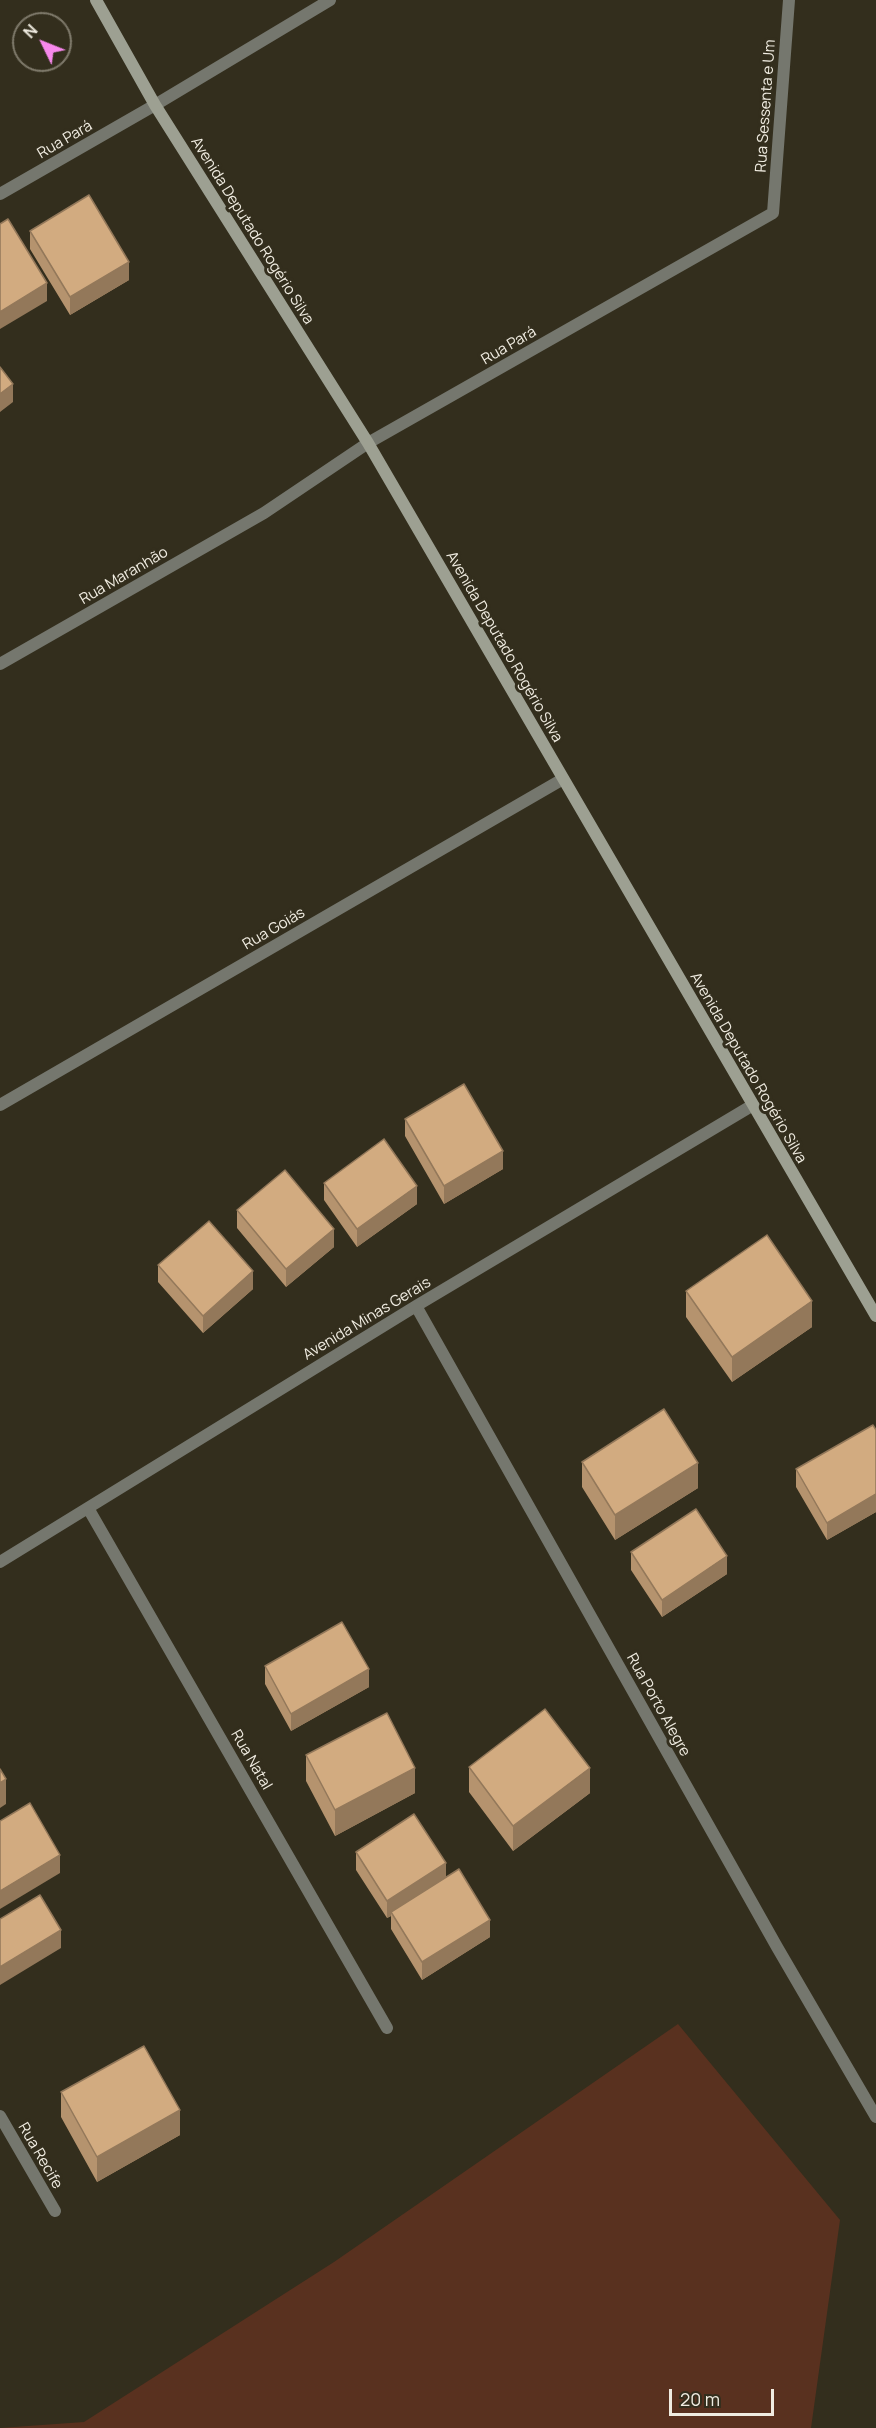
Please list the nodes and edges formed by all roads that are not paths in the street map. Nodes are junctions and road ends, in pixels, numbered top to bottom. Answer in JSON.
{"nodes":[{"id":1,"x":96,"y":0,"type":"edge"},
{"id":2,"x":330,"y":0,"type":"edge"},
{"id":3,"x":789,"y":0,"type":"edge"},
{"id":4,"x":155,"y":105,"type":"junction"},
{"id":5,"x":0,"y":194,"type":"edge"},
{"id":6,"x":773,"y":213,"type":"joint"},
{"id":7,"x":368,"y":443,"type":"junction"},
{"id":8,"x":264,"y":513,"type":"joint"},
{"id":9,"x":0,"y":664,"type":"edge"},
{"id":10,"x":563,"y":778,"type":"junction"},
{"id":11,"x":0,"y":1105,"type":"edge"},
{"id":12,"x":753,"y":1105,"type":"junction"},
{"id":13,"x":416,"y":1306,"type":"junction"},
{"id":14,"x":876,"y":1316,"type":"edge"},
{"id":15,"x":88,"y":1508,"type":"junction"},
{"id":16,"x":0,"y":1563,"type":"edge"},
{"id":17,"x":387,"y":2028,"type":"dead end"},
{"id":18,"x":0,"y":2116,"type":"edge"},
{"id":19,"x":876,"y":2118,"type":"edge"},
{"id":20,"x":55,"y":2211,"type":"dead end"}],
"edges":[{"from":1,"to":4,"type":"main road","name":"Avenida Deputado Rogério Silva"},
{"from":2,"to":4,"type":"street","name":"Rua Pará"},
{"from":3,"to":6,"type":"street","name":"Rua Sessenta e Um"},
{"from":4,"to":5,"type":"street","name":"Rua Pará"},
{"from":4,"to":7,"type":"main road","name":"Avenida Deputado Rogério Silva"},
{"from":6,"to":7,"type":"street","name":"Rua Pará"},
{"from":7,"to":8,"type":"street","name":"Rua Pará"},
{"from":7,"to":10,"type":"main road","name":"Avenida Deputado Rogério Silva"},
{"from":8,"to":9,"type":"street","name":"Rua Maranhão"},
{"from":10,"to":11,"type":"street","name":"Rua Goiás"},
{"from":10,"to":12,"type":"main road","name":"Avenida Deputado Rogério Silva"},
{"from":12,"to":13,"type":"street","name":"Avenida Minas Gerais"},
{"from":12,"to":14,"type":"main road","name":"Avenida Deputado Rogério Silva"},
{"from":13,"to":15,"type":"street","name":"Avenida Minas Gerais"},
{"from":13,"to":19,"type":"street","name":"Rua Porto Alegre"},
{"from":15,"to":16,"type":"street","name":"Avenida Minas Gerais"},
{"from":15,"to":17,"type":"street","name":"Rua Natal"},
{"from":18,"to":20,"type":"street","name":"Rua Recife"}]}
